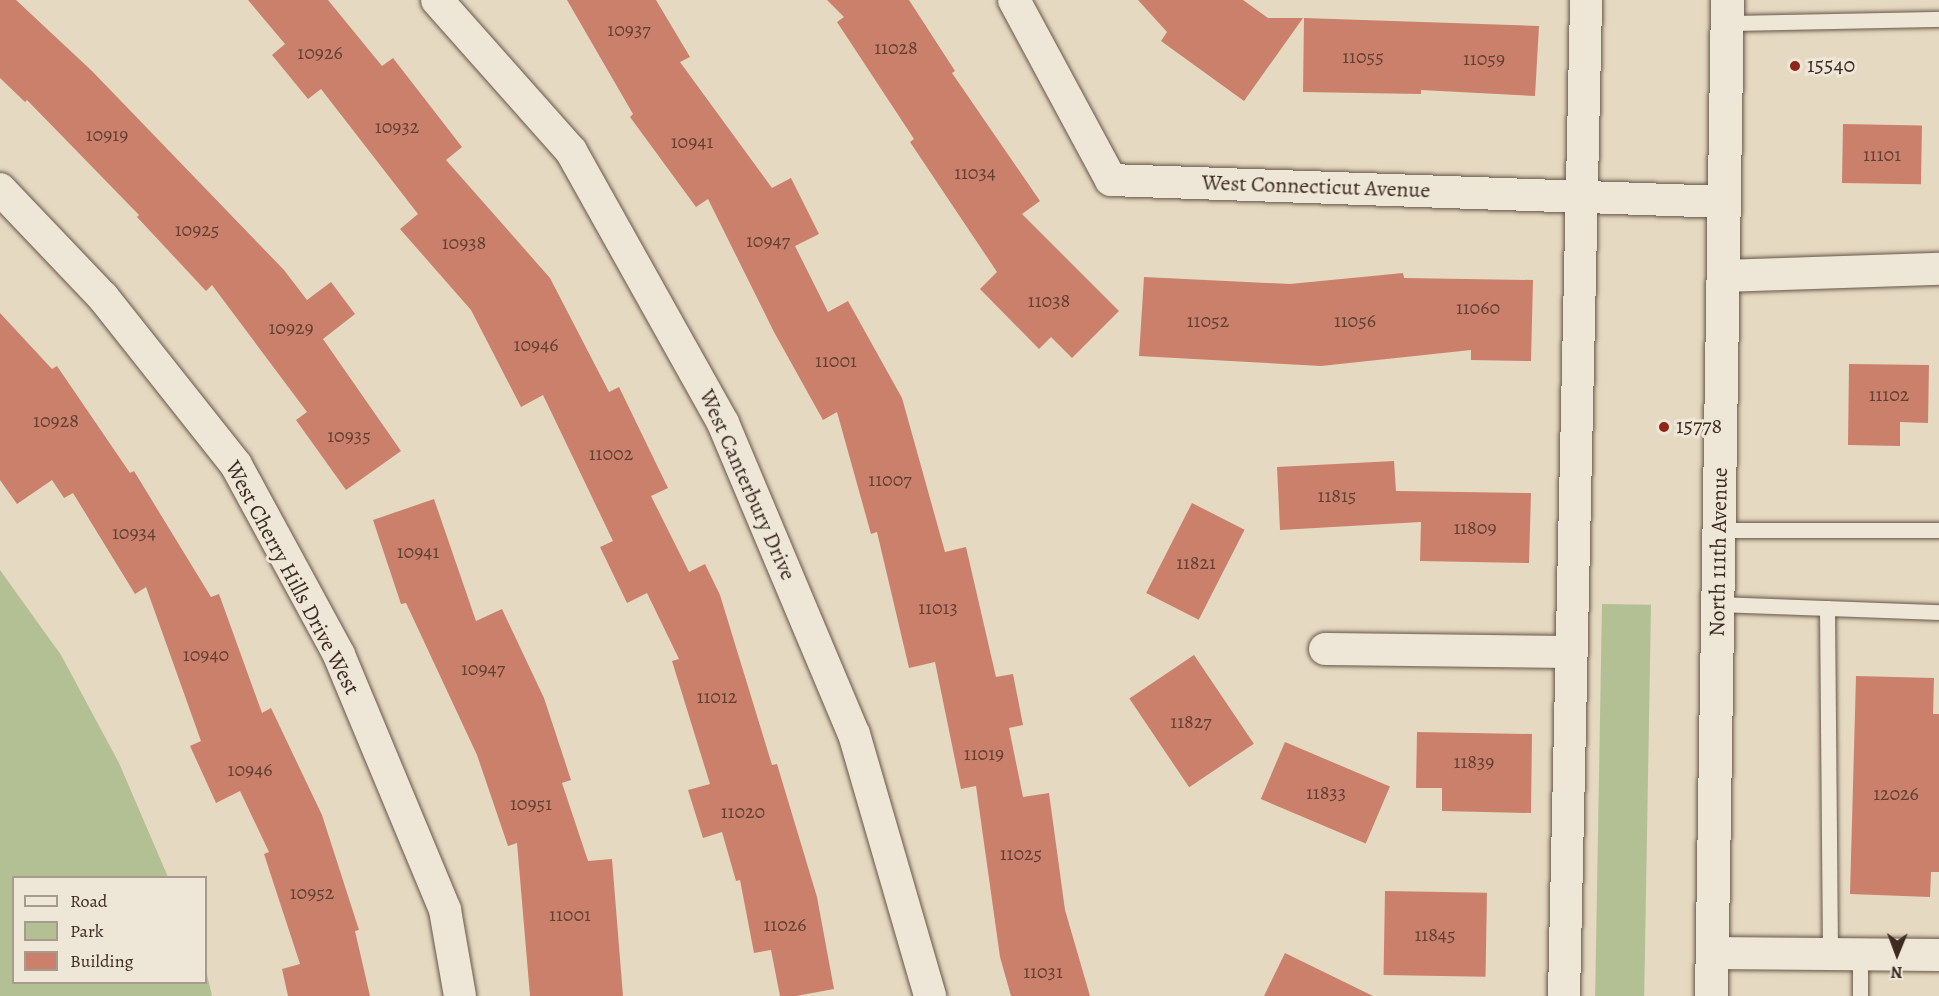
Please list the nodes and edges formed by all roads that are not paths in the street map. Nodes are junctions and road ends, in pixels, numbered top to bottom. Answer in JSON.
{"nodes":[{"id":1,"x":437,"y":0,"type":"edge"},
{"id":2,"x":1014,"y":0,"type":"edge"},
{"id":3,"x":1586,"y":0,"type":"edge"},
{"id":4,"x":1727,"y":11,"type":"edge"},
{"id":5,"x":1939,"y":19,"type":"edge"},
{"id":6,"x":0,"y":189,"type":"edge"},
{"id":7,"x":1581,"y":196,"type":"junction"},
{"id":8,"x":1725,"y":202,"type":"junction"},
{"id":9,"x":1939,"y":269,"type":"edge"},
{"id":10,"x":1724,"y":276,"type":"junction"},
{"id":11,"x":1720,"y":530,"type":"junction"},
{"id":12,"x":1939,"y":530,"type":"edge"},
{"id":13,"x":1718,"y":604,"type":"junction"},
{"id":14,"x":1827,"y":608,"type":"junction"},
{"id":15,"x":1939,"y":612,"type":"edge"},
{"id":16,"x":1324,"y":649,"type":"dead end"},
{"id":17,"x":1571,"y":652,"type":"junction"},
{"id":18,"x":1712,"y":953,"type":"junction"},
{"id":19,"x":1845,"y":954,"type":"junction"},
{"id":20,"x":1939,"y":955,"type":"edge"},
{"id":21,"x":460,"y":996,"type":"edge"},
{"id":22,"x":930,"y":996,"type":"edge"},
{"id":23,"x":1564,"y":996,"type":"edge"},
{"id":24,"x":1712,"y":996,"type":"edge"},
{"id":25,"x":1860,"y":996,"type":"edge"}],
"edges":[{"from":1,"to":22,"type":"street","name":"West Canterbury Drive"},
{"from":2,"to":7,"type":"street","name":"West Connecticut Avenue"},
{"from":3,"to":7,"type":"street"},
{"from":4,"to":5,"type":"lane"},
{"from":4,"to":8,"type":"street","name":"North 111th Avenue"},
{"from":6,"to":21,"type":"street","name":"West Cherry Hills Drive West"},
{"from":7,"to":8,"type":"street","name":"West Connecticut Avenue"},
{"from":7,"to":17,"type":"street"},
{"from":8,"to":10,"type":"street","name":"North 111th Avenue"},
{"from":9,"to":10,"type":"street"},
{"from":10,"to":11,"type":"street","name":"North 111th Avenue"},
{"from":11,"to":12,"type":"lane"},
{"from":11,"to":13,"type":"street","name":"North 111th Avenue"},
{"from":13,"to":14,"type":"lane"},
{"from":13,"to":18,"type":"street","name":"North 111th Avenue"},
{"from":14,"to":15,"type":"lane"},
{"from":14,"to":19,"type":"lane"},
{"from":16,"to":17,"type":"street"},
{"from":17,"to":23,"type":"street"},
{"from":18,"to":19,"type":"street"},
{"from":18,"to":24,"type":"street","name":"North 111th Avenue"},
{"from":19,"to":20,"type":"street"},
{"from":19,"to":25,"type":"lane"}]}
